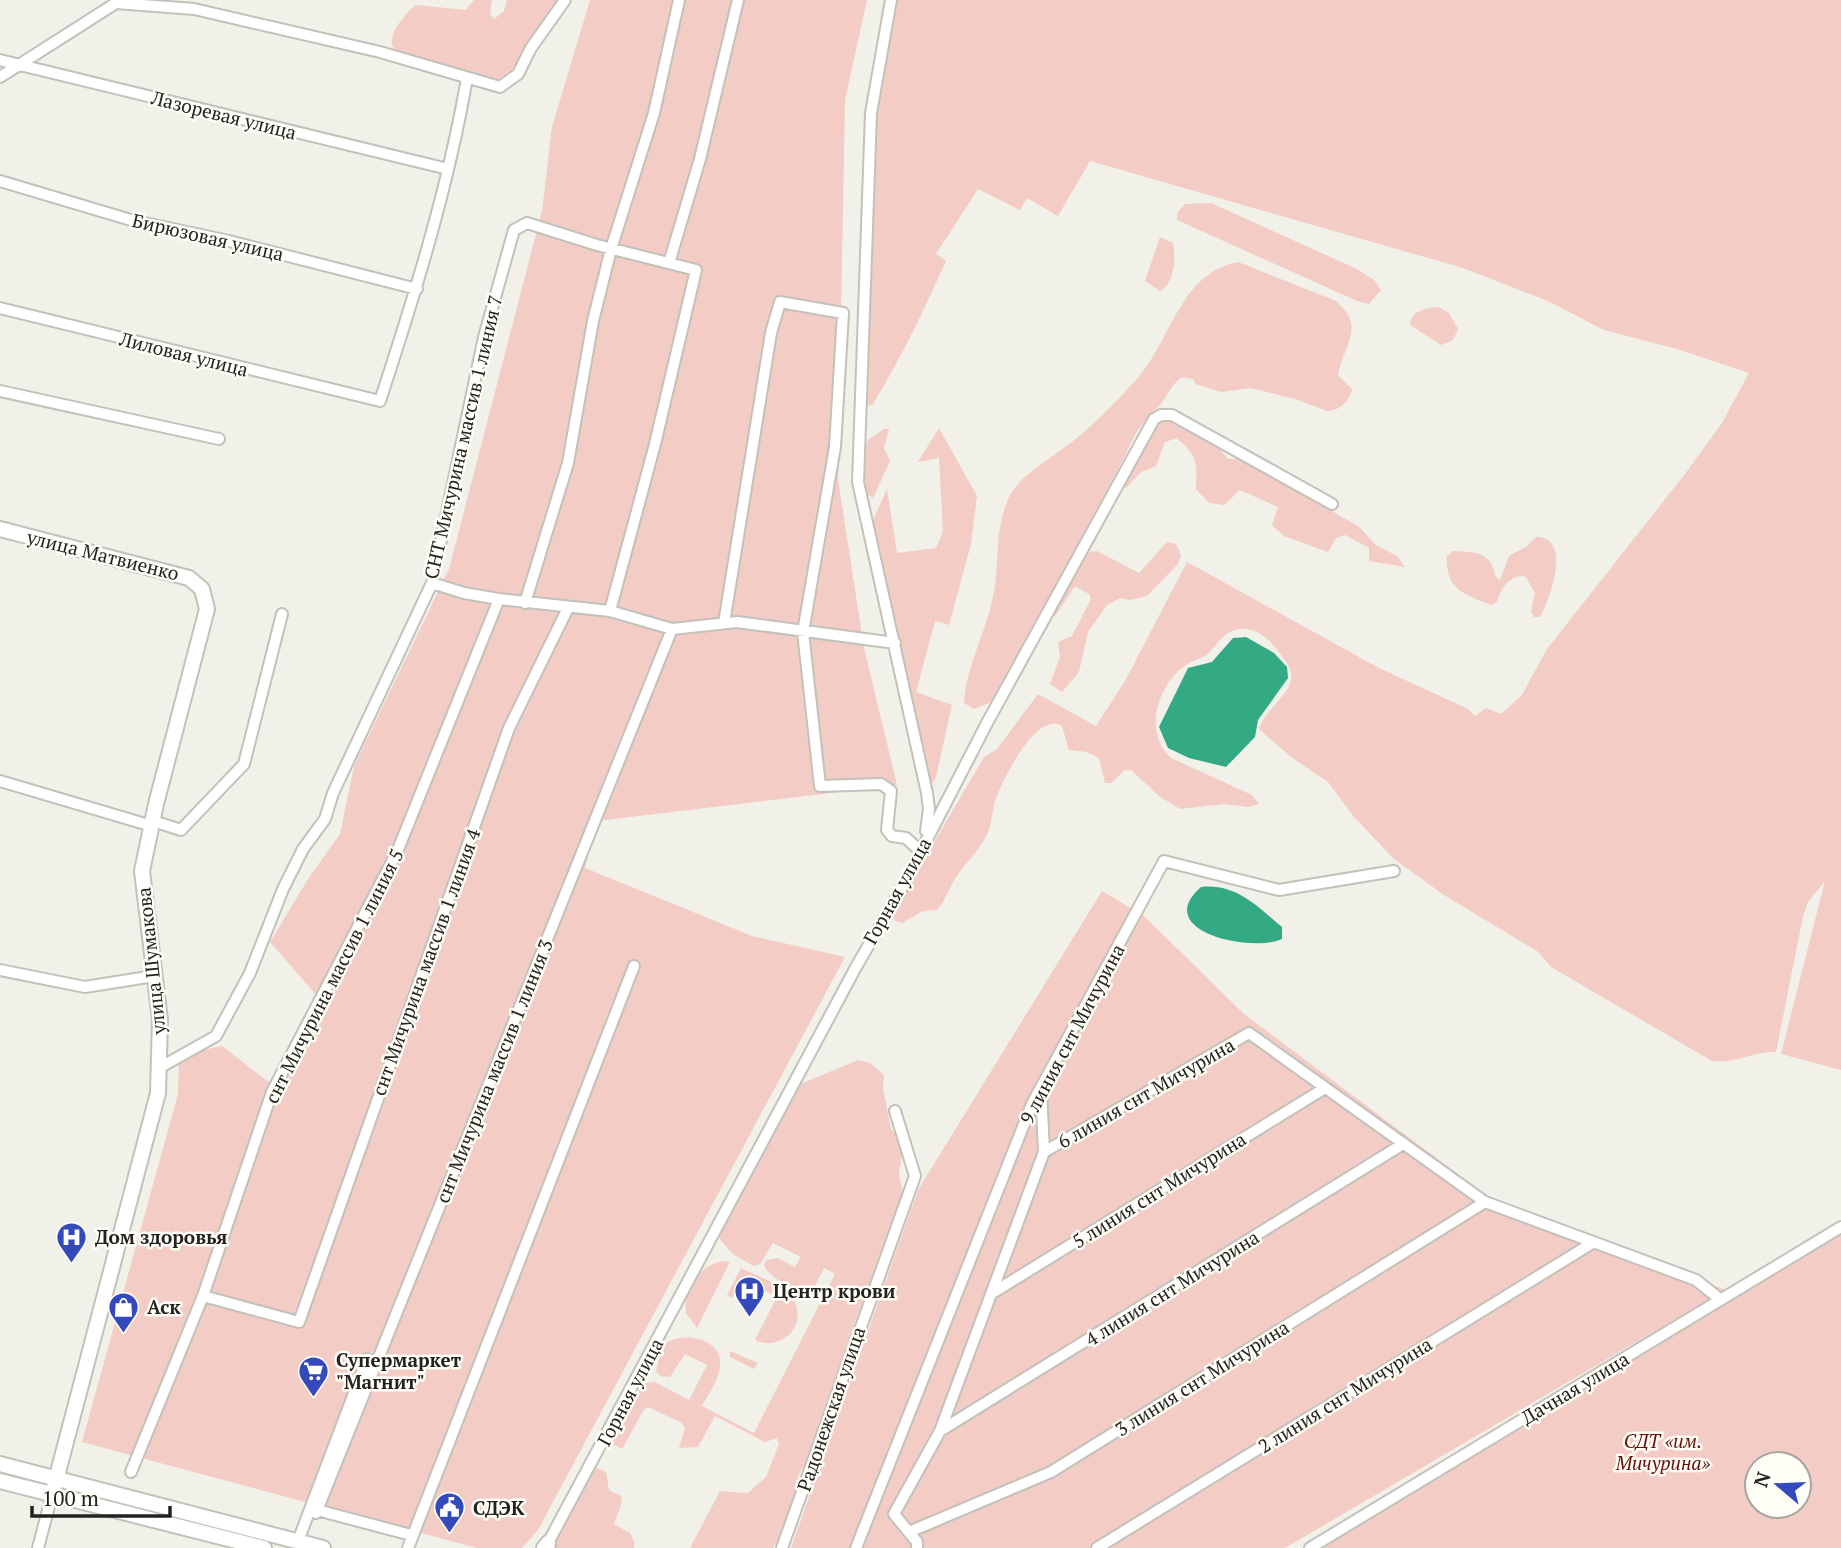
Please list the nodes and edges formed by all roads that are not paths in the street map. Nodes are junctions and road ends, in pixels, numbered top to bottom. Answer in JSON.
{"nodes":[{"id":1,"x":565,"y":0,"type":"edge"},
{"id":2,"x":679,"y":0,"type":"edge"},
{"id":3,"x":738,"y":0,"type":"edge"},
{"id":4,"x":891,"y":0,"type":"edge"},
{"id":5,"x":0,"y":60,"type":"edge"},
{"id":6,"x":18,"y":65,"type":"junction"},
{"id":7,"x":0,"y":77,"type":"edge"},
{"id":8,"x":467,"y":78,"type":"junction"},
{"id":9,"x":448,"y":169,"type":"junction"},
{"id":10,"x":0,"y":181,"type":"edge"},
{"id":11,"x":611,"y":249,"type":"junction"},
{"id":12,"x":669,"y":263,"type":"junction"},
{"id":13,"x":417,"y":289,"type":"junction"},
{"id":14,"x":0,"y":307,"type":"edge"},
{"id":15,"x":0,"y":391,"type":"edge"},
{"id":16,"x":219,"y":439,"type":"dead end"},
{"id":17,"x":1332,"y":504,"type":"dead end"},
{"id":18,"x":0,"y":529,"type":"edge"},
{"id":19,"x":432,"y":583,"type":"junction"},
{"id":20,"x":202,"y":589,"type":"joint"},
{"id":21,"x":499,"y":599,"type":"junction"},
{"id":22,"x":525,"y":603,"type":"junction"},
{"id":23,"x":568,"y":608,"type":"junction"},
{"id":24,"x":610,"y":611,"type":"junction"},
{"id":25,"x":282,"y":614,"type":"dead end"},
{"id":26,"x":724,"y":623,"type":"junction"},
{"id":27,"x":672,"y":629,"type":"junction"},
{"id":28,"x":803,"y":632,"type":"junction"},
{"id":29,"x":895,"y":643,"type":"junction"},
{"id":30,"x":0,"y":781,"type":"edge"},
{"id":31,"x":152,"y":824,"type":"junction"},
{"id":32,"x":920,"y":850,"type":"junction"},
{"id":33,"x":1394,"y":871,"type":"dead end"},
{"id":34,"x":634,"y":966,"type":"dead end"},
{"id":35,"x":0,"y":970,"type":"edge"},
{"id":36,"x":154,"y":976,"type":"junction"},
{"id":37,"x":159,"y":1068,"type":"junction"},
{"id":38,"x":1325,"y":1088,"type":"junction"},
{"id":39,"x":1041,"y":1089,"type":"junction"},
{"id":40,"x":895,"y":1111,"type":"dead end"},
{"id":41,"x":1403,"y":1144,"type":"junction"},
{"id":42,"x":1044,"y":1152,"type":"junction"},
{"id":43,"x":1485,"y":1202,"type":"junction"},
{"id":44,"x":1841,"y":1227,"type":"edge"},
{"id":45,"x":1594,"y":1242,"type":"junction"},
{"id":46,"x":994,"y":1292,"type":"junction"},
{"id":47,"x":203,"y":1296,"type":"junction"},
{"id":48,"x":1721,"y":1300,"type":"junction"},
{"id":49,"x":368,"y":1359,"type":"dead end"},
{"id":50,"x":940,"y":1431,"type":"junction"},
{"id":51,"x":0,"y":1464,"type":"edge"},
{"id":52,"x":131,"y":1472,"type":"dead end"},
{"id":53,"x":56,"y":1478,"type":"junction"},
{"id":54,"x":0,"y":1481,"type":"edge"},
{"id":55,"x":52,"y":1495,"type":"junction"},
{"id":56,"x":909,"y":1532,"type":"junction"},
{"id":57,"x":411,"y":1535,"type":"junction"},
{"id":58,"x":298,"y":1541,"type":"junction"},
{"id":59,"x":547,"y":1546,"type":"edge"},
{"id":60,"x":38,"y":1548,"type":"edge"},
{"id":61,"x":264,"y":1548,"type":"edge"},
{"id":62,"x":323,"y":1548,"type":"edge"},
{"id":63,"x":408,"y":1548,"type":"edge"},
{"id":64,"x":782,"y":1548,"type":"edge"},
{"id":65,"x":856,"y":1548,"type":"edge"},
{"id":66,"x":917,"y":1548,"type":"edge"},
{"id":67,"x":1097,"y":1548,"type":"edge"},
{"id":68,"x":1310,"y":1548,"type":"edge"}],
"edges":[{"from":1,"to":8,"type":"street"},
{"from":2,"to":11,"type":"street"},
{"from":3,"to":12,"type":"street"},
{"from":4,"to":29,"type":"street"},
{"from":5,"to":6,"type":"street","name":"Лазоревая улица"},
{"from":6,"to":7,"type":"street"},
{"from":6,"to":8,"type":"street"},
{"from":6,"to":9,"type":"street","name":"Лазоревая улица"},
{"from":8,"to":9,"type":"street"},
{"from":9,"to":13,"type":"street"},
{"from":10,"to":13,"type":"street","name":"Бирюзовая улица"},
{"from":11,"to":12,"type":"street"},
{"from":11,"to":19,"type":"street","name":"СНТ Мичурина массив 1 линия 7"},
{"from":11,"to":22,"type":"street"},
{"from":12,"to":24,"type":"street"},
{"from":13,"to":14,"type":"street","name":"Лиловая улица"},
{"from":15,"to":16,"type":"street"},
{"from":17,"to":32,"type":"street","name":"Горная улица"},
{"from":18,"to":20,"type":"street","name":"улица Матвиенко"},
{"from":19,"to":21,"type":"street"},
{"from":19,"to":37,"type":"street","name":"СНТ Мичурина массив 1 линия 7"},
{"from":20,"to":31,"type":"street","name":"улица Шумакова"},
{"from":21,"to":22,"type":"street"},
{"from":21,"to":47,"type":"street","name":"снт Мичурина массив 1 линия 5"},
{"from":22,"to":23,"type":"street"},
{"from":23,"to":24,"type":"street"},
{"from":23,"to":47,"type":"street","name":"снт Мичурина массив 1 линия 4"},
{"from":24,"to":27,"type":"street"},
{"from":25,"to":31,"type":"street"},
{"from":26,"to":27,"type":"street"},
{"from":26,"to":28,"type":"street"},
{"from":26,"to":28,"type":"street"},
{"from":27,"to":57,"type":"street","name":"снт Мичурина массив 1 линия 3"},
{"from":28,"to":29,"type":"street"},
{"from":28,"to":32,"type":"street"},
{"from":29,"to":32,"type":"street"},
{"from":30,"to":31,"type":"street"},
{"from":31,"to":36,"type":"street","name":"улица Шумакова"},
{"from":32,"to":59,"type":"street","name":"Горная улица"},
{"from":33,"to":39,"type":"street","name":"9 линия снт Мичурина"},
{"from":34,"to":57,"type":"street"},
{"from":35,"to":36,"type":"street"},
{"from":36,"to":37,"type":"street","name":"улица Шумакова"},
{"from":37,"to":53,"type":"street","name":"улица Шумакова"},
{"from":38,"to":41,"type":"street"},
{"from":38,"to":42,"type":"street","name":"6 линия снт Мичурина"},
{"from":38,"to":46,"type":"street","name":"5 линия снт Мичурина"},
{"from":39,"to":42,"type":"street"},
{"from":39,"to":65,"type":"street","name":"9 линия снт Мичурина"},
{"from":40,"to":64,"type":"street","name":"Радонежская улица"},
{"from":41,"to":43,"type":"street"},
{"from":41,"to":50,"type":"street","name":"4 линия снт Мичурина"},
{"from":42,"to":46,"type":"street"},
{"from":43,"to":45,"type":"street"},
{"from":43,"to":56,"type":"street","name":"3 линия снт Мичурина"},
{"from":44,"to":48,"type":"street","name":"Дачная улица"},
{"from":45,"to":48,"type":"street"},
{"from":45,"to":67,"type":"street","name":"2 линия снт Мичурина"},
{"from":46,"to":50,"type":"street"},
{"from":47,"to":52,"type":"street","name":"снт Мичурина массив 1 линия 5"},
{"from":48,"to":68,"type":"street","name":"Дачная улица"},
{"from":49,"to":58,"type":"street"},
{"from":50,"to":56,"type":"street"},
{"from":51,"to":53,"type":"street"},
{"from":53,"to":55,"type":"street","name":"улица Шумакова"},
{"from":53,"to":58,"type":"street"},
{"from":54,"to":55,"type":"street"},
{"from":55,"to":60,"type":"street"},
{"from":55,"to":61,"type":"street"},
{"from":56,"to":66,"type":"street"},
{"from":57,"to":63,"type":"street"},
{"from":58,"to":62,"type":"street"}]}
